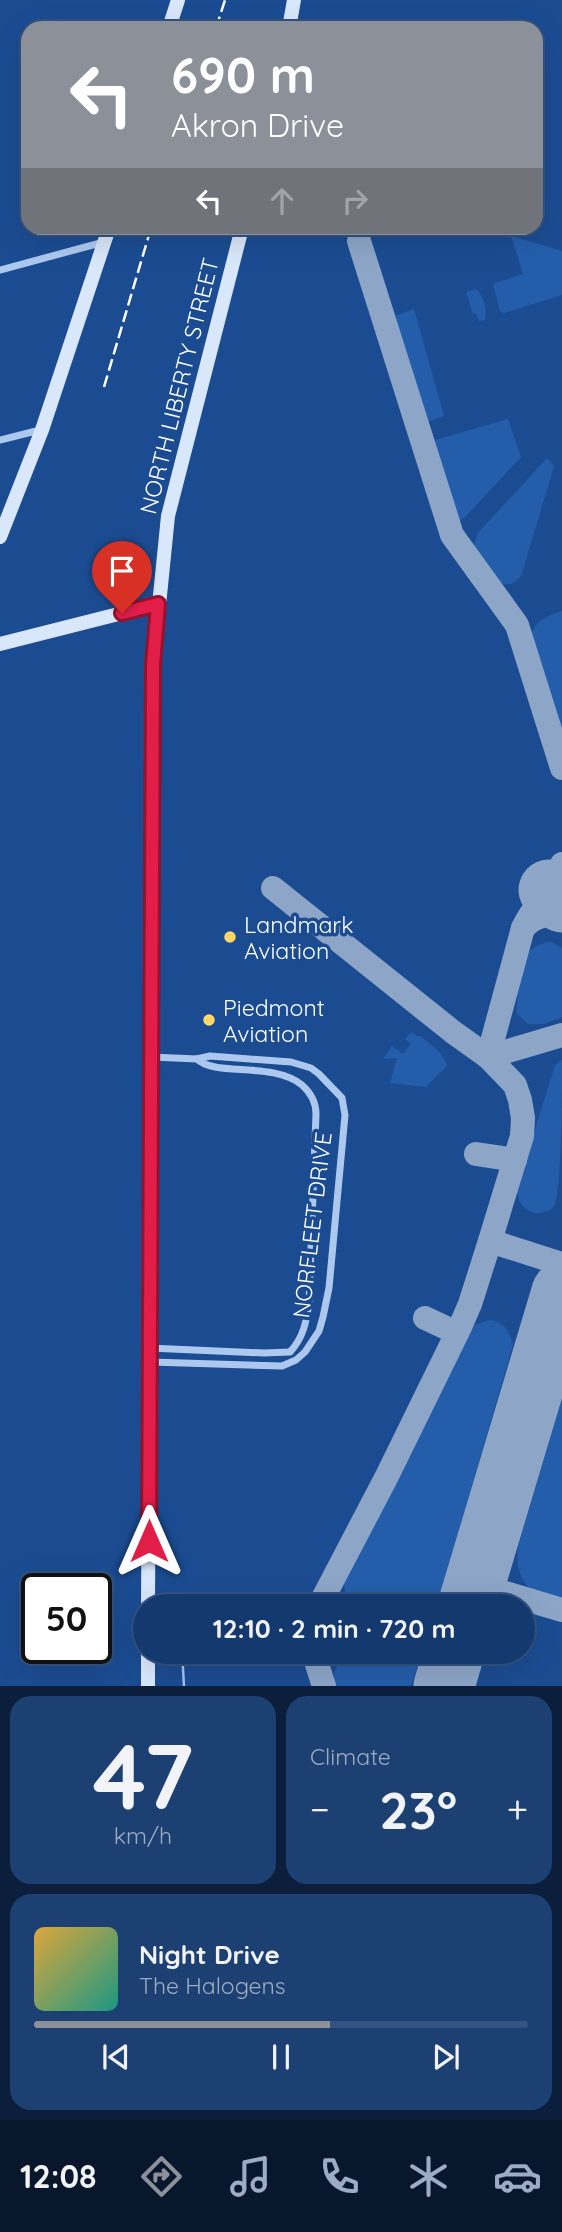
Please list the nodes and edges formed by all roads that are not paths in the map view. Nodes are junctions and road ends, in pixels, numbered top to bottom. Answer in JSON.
{"nodes":[{"id":1,"x":178,"y":0,"type":"edge"},
{"id":2,"x":294,"y":0,"type":"edge"},
{"id":3,"x":171,"y":21,"type":"edge"},
{"id":4,"x":290,"y":21,"type":"edge"},
{"id":5,"x":106,"y":235,"type":"edge"},
{"id":6,"x":240,"y":235,"type":"edge"},
{"id":7,"x":0,"y":270,"type":"edge"},
{"id":8,"x":42,"y":430,"type":"junction"},
{"id":9,"x":0,"y":440,"type":"edge"},
{"id":10,"x":0,"y":537,"type":"edge"},
{"id":11,"x":158,"y":604,"type":"junction"},
{"id":12,"x":0,"y":644,"type":"edge"},
{"id":13,"x":150,"y":1057,"type":"junction"},
{"id":14,"x":197,"y":1059,"type":"junction"},
{"id":15,"x":202,"y":1350,"type":"junction"},
{"id":16,"x":276,"y":1353,"type":"junction"},
{"id":17,"x":149,"y":1355,"type":"junction"},
{"id":18,"x":202,"y":1363,"type":"junction"},
{"id":19,"x":276,"y":1366,"type":"junction"},
{"id":20,"x":148,"y":1594,"type":"edge"},
{"id":21,"x":148,"y":1664,"type":"edge"},
{"id":22,"x":148,"y":1686,"type":"edge"}],
"edges":[{"from":1,"to":3,"type":"main road"},
{"from":2,"to":4,"type":"main road"},
{"from":5,"to":7,"type":"street"},
{"from":5,"to":8,"type":"main road"},
{"from":6,"to":11,"type":"main road","name":"NORTH LIBERTY STREET"},
{"from":8,"to":9,"type":"street"},
{"from":8,"to":10,"type":"main road"},
{"from":11,"to":12,"type":"main road"},
{"from":11,"to":13,"type":"main road","name":"NORTH LIBERTY STREET"},
{"from":13,"to":14,"type":"street","name":"NORFLEET DRIVE"},
{"from":13,"to":17,"type":"main road","name":"NORTH LIBERTY STREET"},
{"from":14,"to":16,"type":"street","name":"NORFLEET DRIVE"},
{"from":14,"to":19,"type":"street","name":"NORFLEET DRIVE"},
{"from":15,"to":16,"type":"street"},
{"from":15,"to":17,"type":"street"},
{"from":15,"to":18,"type":"street"},
{"from":16,"to":19,"type":"street"},
{"from":17,"to":18,"type":"street","name":"NORFLEET DRIVE"},
{"from":17,"to":20,"type":"main road","name":"NORTH LIBERTY STREET"},
{"from":18,"to":19,"type":"street","name":"NORFLEET DRIVE"},
{"from":21,"to":22,"type":"main road"}]}
